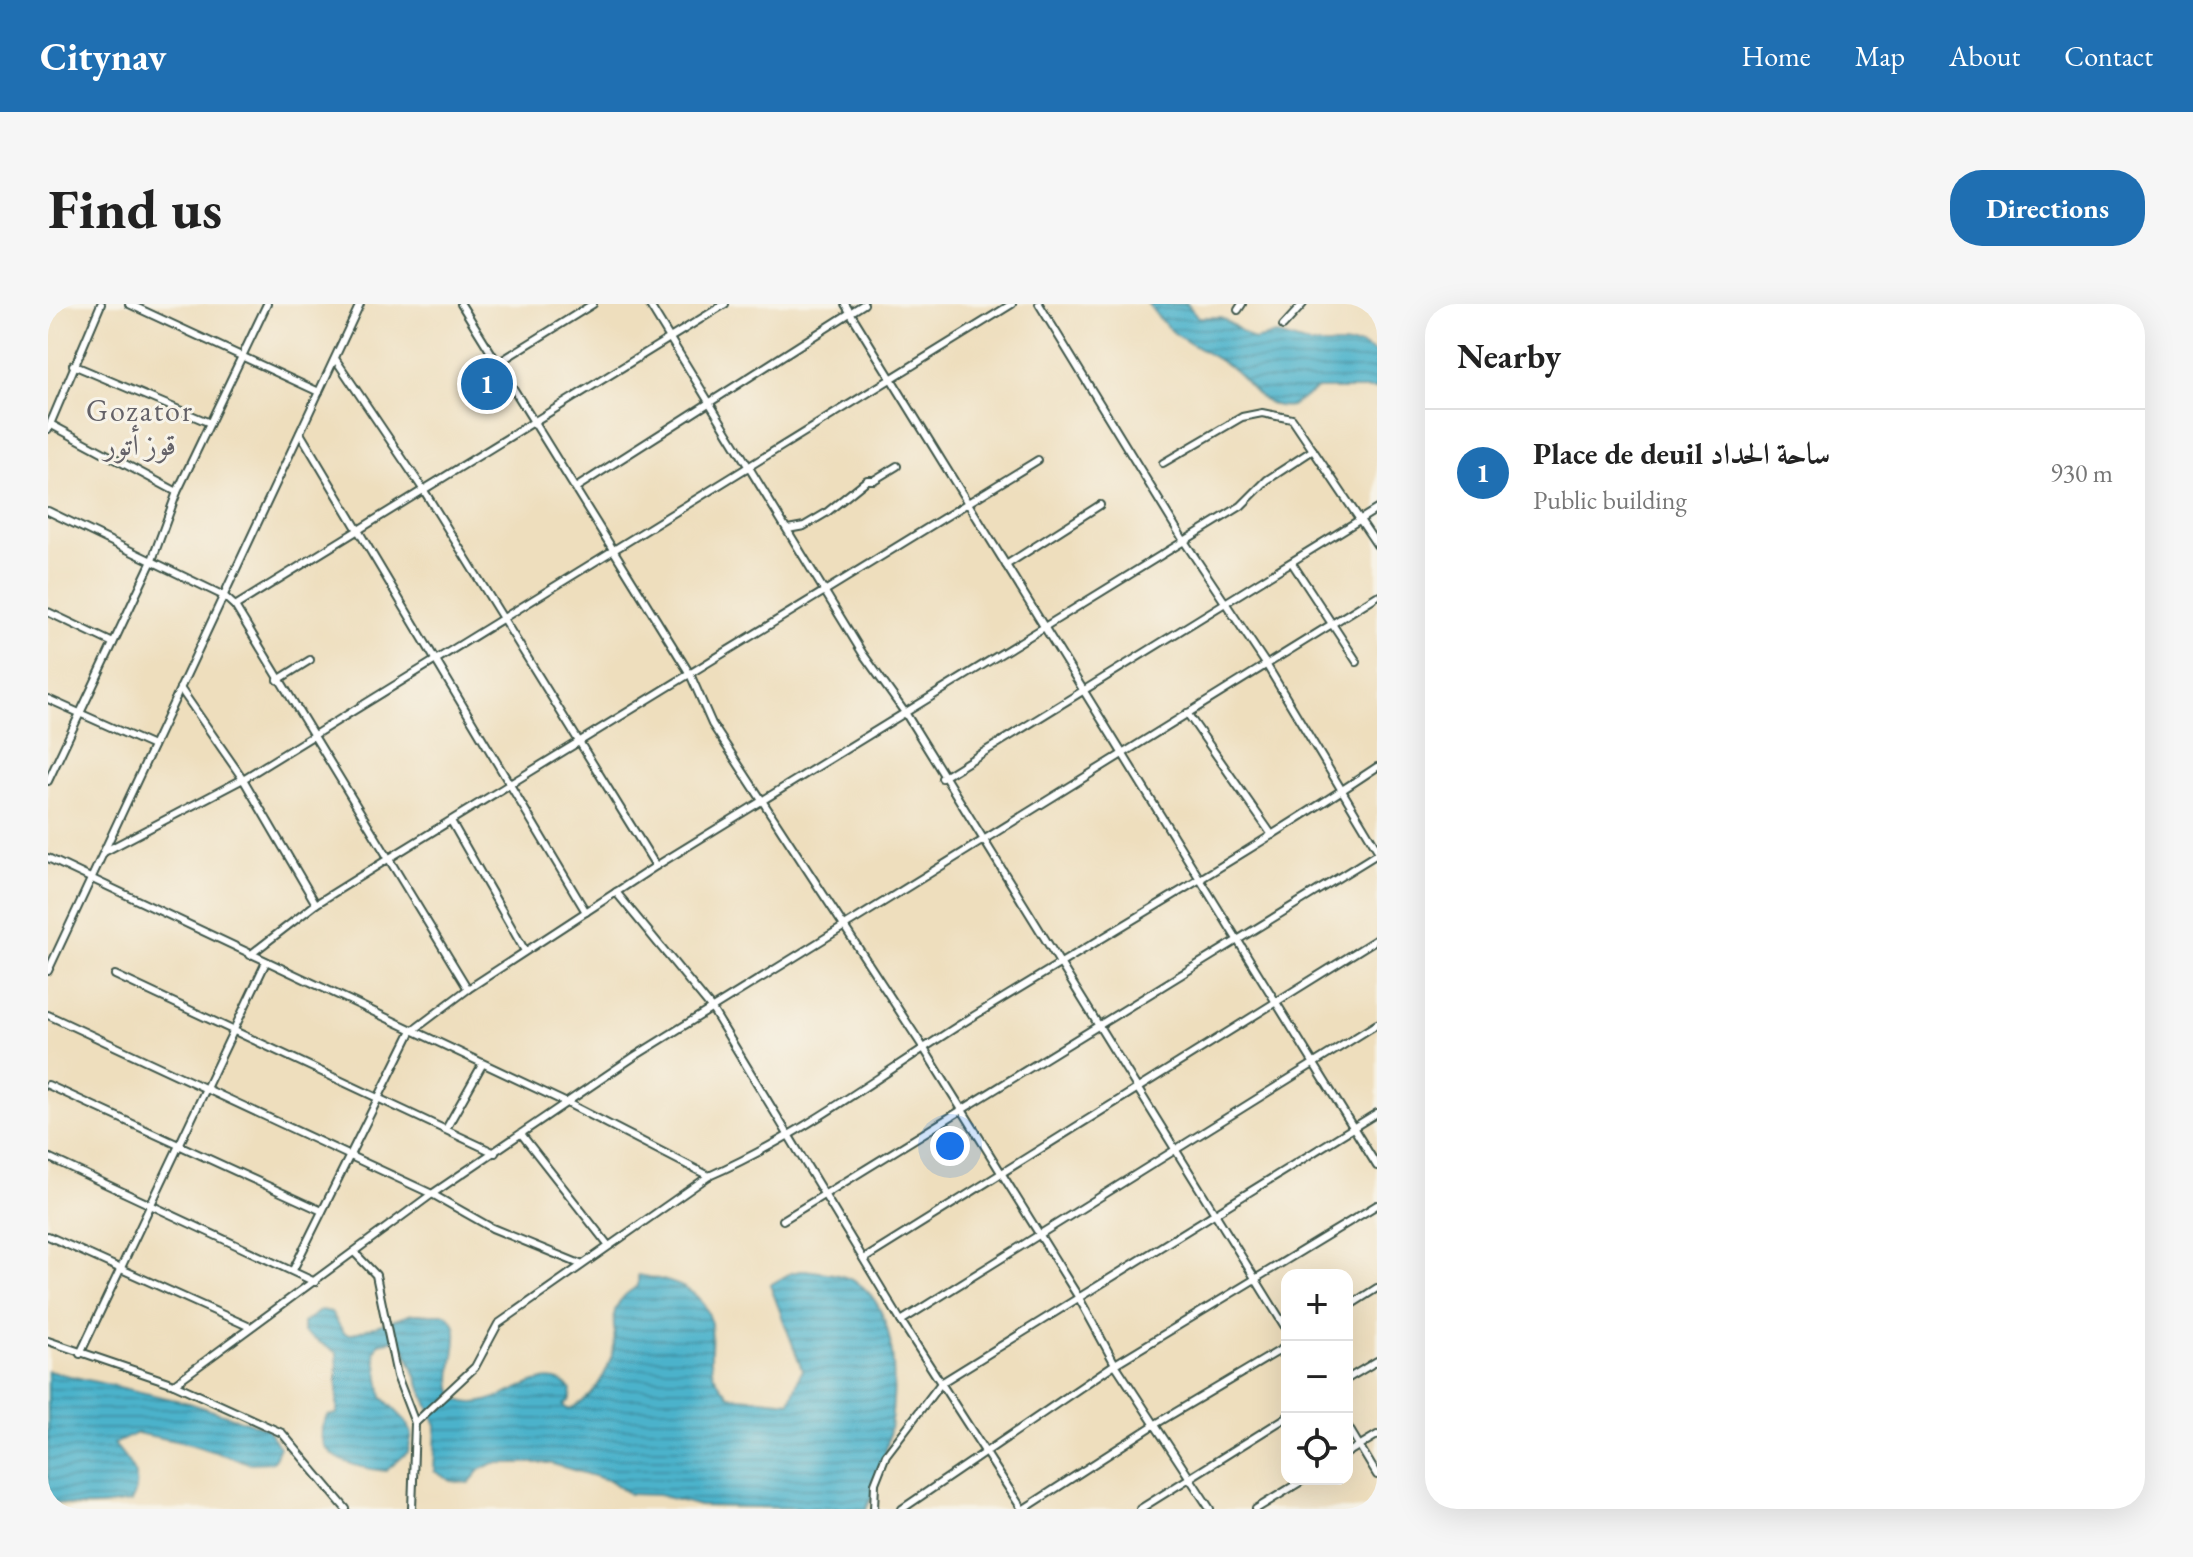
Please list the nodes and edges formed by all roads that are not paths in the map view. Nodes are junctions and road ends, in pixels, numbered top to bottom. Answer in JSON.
{"nodes":[{"id":1,"x":101,"y":304,"type":"edge"},
{"id":2,"x":129,"y":304,"type":"edge"},
{"id":3,"x":267,"y":304,"type":"edge"},
{"id":4,"x":360,"y":304,"type":"edge"},
{"id":5,"x":461,"y":304,"type":"edge"},
{"id":6,"x":593,"y":304,"type":"edge"},
{"id":7,"x":649,"y":304,"type":"edge"},
{"id":8,"x":725,"y":304,"type":"edge"},
{"id":9,"x":845,"y":304,"type":"edge"},
{"id":10,"x":864,"y":304,"type":"edge"},
{"id":11,"x":1012,"y":304,"type":"edge"},
{"id":12,"x":1039,"y":304,"type":"edge"},
{"id":13,"x":1303,"y":304,"type":"edge"},
{"id":14,"x":850,"y":313,"type":"junction"},
{"id":15,"x":1283,"y":326,"type":"dead end"},
{"id":16,"x":671,"y":338,"type":"junction"},
{"id":17,"x":242,"y":357,"type":"junction"},
{"id":18,"x":336,"y":360,"type":"junction"},
{"id":19,"x":498,"y":363,"type":"junction"},
{"id":20,"x":73,"y":365,"type":"junction"},
{"id":21,"x":891,"y":378,"type":"junction"},
{"id":22,"x":319,"y":392,"type":"junction"},
{"id":23,"x":711,"y":402,"type":"junction"},
{"id":24,"x":535,"y":422,"type":"junction"},
{"id":25,"x":210,"y":423,"type":"junction"},
{"id":26,"x":49,"y":426,"type":"edge"},
{"id":27,"x":300,"y":433,"type":"junction"},
{"id":28,"x":1313,"y":450,"type":"junction"},
{"id":29,"x":1038,"y":460,"type":"dead end"},
{"id":30,"x":1163,"y":463,"type":"dead end"},
{"id":31,"x":750,"y":465,"type":"junction"},
{"id":32,"x":897,"y":466,"type":"dead end"},
{"id":33,"x":577,"y":487,"type":"junction"},
{"id":34,"x":423,"y":489,"type":"junction"},
{"id":35,"x":177,"y":492,"type":"junction"},
{"id":36,"x":1100,"y":505,"type":"dead end"},
{"id":37,"x":968,"y":506,"type":"junction"},
{"id":38,"x":1377,"y":509,"type":"edge"},
{"id":39,"x":48,"y":511,"type":"edge"},
{"id":40,"x":1359,"y":520,"type":"junction"},
{"id":41,"x":788,"y":529,"type":"junction"},
{"id":42,"x":358,"y":530,"type":"junction"},
{"id":43,"x":1184,"y":541,"type":"junction"},
{"id":44,"x":1377,"y":545,"type":"edge"},
{"id":45,"x":615,"y":550,"type":"junction"},
{"id":46,"x":151,"y":563,"type":"junction"},
{"id":47,"x":1292,"y":563,"type":"junction"},
{"id":48,"x":1006,"y":565,"type":"junction"},
{"id":49,"x":825,"y":590,"type":"junction"},
{"id":50,"x":224,"y":596,"type":"junction"},
{"id":51,"x":1377,"y":596,"type":"edge"},
{"id":52,"x":1224,"y":602,"type":"junction"},
{"id":53,"x":235,"y":606,"type":"junction"},
{"id":54,"x":48,"y":612,"type":"edge"},
{"id":55,"x":503,"y":619,"type":"junction"},
{"id":56,"x":1334,"y":623,"type":"junction"},
{"id":57,"x":1045,"y":626,"type":"junction"},
{"id":58,"x":113,"y":643,"type":"junction"},
{"id":59,"x":310,"y":660,"type":"dead end"},
{"id":60,"x":436,"y":661,"type":"junction"},
{"id":61,"x":1357,"y":662,"type":"dead end"},
{"id":62,"x":1266,"y":664,"type":"junction"},
{"id":63,"x":690,"y":674,"type":"junction"},
{"id":64,"x":278,"y":680,"type":"junction"},
{"id":65,"x":180,"y":688,"type":"junction"},
{"id":66,"x":1083,"y":689,"type":"junction"},
{"id":67,"x":48,"y":699,"type":"edge"},
{"id":68,"x":1187,"y":713,"type":"junction"},
{"id":69,"x":80,"y":714,"type":"junction"},
{"id":70,"x":906,"y":714,"type":"junction"},
{"id":71,"x":311,"y":736,"type":"junction"},
{"id":72,"x":579,"y":743,"type":"junction"},
{"id":73,"x":153,"y":746,"type":"junction"},
{"id":74,"x":1121,"y":752,"type":"junction"},
{"id":75,"x":1377,"y":767,"type":"edge"},
{"id":76,"x":942,"y":778,"type":"junction"},
{"id":77,"x":243,"y":779,"type":"junction"},
{"id":78,"x":48,"y":781,"type":"edge"},
{"id":79,"x":510,"y":785,"type":"junction"},
{"id":80,"x":1341,"y":791,"type":"junction"},
{"id":81,"x":762,"y":801,"type":"junction"},
{"id":82,"x":451,"y":821,"type":"junction"},
{"id":83,"x":1272,"y":835,"type":"junction"},
{"id":84,"x":981,"y":838,"type":"junction"},
{"id":85,"x":1377,"y":851,"type":"edge"},
{"id":86,"x":104,"y":852,"type":"junction"},
{"id":87,"x":48,"y":858,"type":"edge"},
{"id":88,"x":388,"y":859,"type":"junction"},
{"id":89,"x":656,"y":866,"type":"junction"},
{"id":90,"x":91,"y":879,"type":"junction"},
{"id":91,"x":1201,"y":879,"type":"junction"},
{"id":92,"x":616,"y":892,"type":"junction"},
{"id":93,"x":316,"y":904,"type":"junction"},
{"id":94,"x":586,"y":912,"type":"junction"},
{"id":95,"x":844,"y":926,"type":"junction"},
{"id":96,"x":1377,"y":939,"type":"edge"},
{"id":97,"x":1239,"y":940,"type":"junction"},
{"id":98,"x":525,"y":951,"type":"junction"},
{"id":99,"x":250,"y":955,"type":"junction"},
{"id":100,"x":266,"y":962,"type":"junction"},
{"id":101,"x":1059,"y":964,"type":"junction"},
{"id":102,"x":48,"y":971,"type":"edge"},
{"id":103,"x":115,"y":975,"type":"dead end"},
{"id":104,"x":468,"y":989,"type":"junction"},
{"id":105,"x":1277,"y":1003,"type":"junction"},
{"id":106,"x":712,"y":1009,"type":"junction"},
{"id":107,"x":48,"y":1015,"type":"edge"},
{"id":108,"x":1377,"y":1024,"type":"edge"},
{"id":109,"x":1099,"y":1026,"type":"junction"},
{"id":110,"x":235,"y":1030,"type":"junction"},
{"id":111,"x":411,"y":1032,"type":"junction"},
{"id":112,"x":923,"y":1047,"type":"junction"},
{"id":113,"x":1314,"y":1063,"type":"junction"},
{"id":114,"x":482,"y":1065,"type":"junction"},
{"id":115,"x":48,"y":1085,"type":"edge"},
{"id":116,"x":1137,"y":1088,"type":"junction"},
{"id":117,"x":208,"y":1089,"type":"junction"},
{"id":118,"x":379,"y":1096,"type":"junction"},
{"id":119,"x":569,"y":1104,"type":"junction"},
{"id":120,"x":961,"y":1111,"type":"junction"},
{"id":121,"x":1377,"y":1113,"type":"edge"},
{"id":122,"x":1354,"y":1127,"type":"junction"},
{"id":123,"x":446,"y":1129,"type":"junction"},
{"id":124,"x":522,"y":1135,"type":"junction"},
{"id":125,"x":790,"y":1137,"type":"junction"},
{"id":126,"x":181,"y":1146,"type":"junction"},
{"id":127,"x":1174,"y":1150,"type":"junction"},
{"id":128,"x":495,"y":1153,"type":"junction"},
{"id":129,"x":350,"y":1155,"type":"junction"},
{"id":130,"x":48,"y":1157,"type":"edge"},
{"id":131,"x":1377,"y":1166,"type":"edge"},
{"id":132,"x":999,"y":1171,"type":"junction"},
{"id":133,"x":709,"y":1176,"type":"junction"},
{"id":134,"x":432,"y":1194,"type":"junction"},
{"id":135,"x":825,"y":1195,"type":"junction"},
{"id":136,"x":153,"y":1204,"type":"junction"},
{"id":137,"x":1377,"y":1205,"type":"edge"},
{"id":138,"x":322,"y":1211,"type":"junction"},
{"id":139,"x":1214,"y":1214,"type":"junction"},
{"id":140,"x":783,"y":1220,"type":"dead end"},
{"id":141,"x":1039,"y":1234,"type":"junction"},
{"id":142,"x":48,"y":1236,"type":"edge"},
{"id":143,"x":608,"y":1245,"type":"junction"},
{"id":144,"x":354,"y":1252,"type":"junction"},
{"id":145,"x":864,"y":1259,"type":"junction"},
{"id":146,"x":580,"y":1264,"type":"junction"},
{"id":147,"x":120,"y":1270,"type":"junction"},
{"id":148,"x":293,"y":1270,"type":"junction"},
{"id":149,"x":1256,"y":1281,"type":"junction"},
{"id":150,"x":315,"y":1282,"type":"junction"},
{"id":151,"x":1377,"y":1288,"type":"edge"},
{"id":152,"x":1079,"y":1298,"type":"junction"},
{"id":153,"x":1353,"y":1303,"type":"edge"},
{"id":154,"x":901,"y":1321,"type":"junction"},
{"id":155,"x":1281,"y":1321,"type":"edge"},
{"id":156,"x":250,"y":1327,"type":"junction"},
{"id":157,"x":48,"y":1341,"type":"edge"},
{"id":158,"x":1281,"y":1350,"type":"edge"},
{"id":159,"x":80,"y":1354,"type":"junction"},
{"id":160,"x":1377,"y":1361,"type":"edge"},
{"id":161,"x":1115,"y":1364,"type":"junction"},
{"id":162,"x":1353,"y":1375,"type":"edge"},
{"id":163,"x":941,"y":1383,"type":"junction"},
{"id":164,"x":174,"y":1384,"type":"junction"},
{"id":165,"x":1281,"y":1421,"type":"edge"},
{"id":166,"x":415,"y":1423,"type":"junction"},
{"id":167,"x":1154,"y":1425,"type":"junction"},
{"id":168,"x":1353,"y":1434,"type":"edge"},
{"id":169,"x":1377,"y":1435,"type":"edge"},
{"id":170,"x":1360,"y":1445,"type":"junction"},
{"id":171,"x":1353,"y":1449,"type":"edge"},
{"id":172,"x":986,"y":1450,"type":"junction"},
{"id":173,"x":1377,"y":1475,"type":"edge"},
{"id":174,"x":1190,"y":1477,"type":"junction"},
{"id":175,"x":1295,"y":1485,"type":"edge"},
{"id":176,"x":346,"y":1509,"type":"edge"},
{"id":177,"x":412,"y":1509,"type":"edge"},
{"id":178,"x":874,"y":1509,"type":"edge"},
{"id":179,"x":902,"y":1509,"type":"edge"},
{"id":180,"x":1023,"y":1509,"type":"edge"},
{"id":181,"x":1140,"y":1509,"type":"edge"},
{"id":182,"x":1210,"y":1509,"type":"edge"},
{"id":183,"x":1256,"y":1509,"type":"edge"}],
"edges":[{"from":1,"to":20,"type":"street"},
{"from":2,"to":17,"type":"street"},
{"from":3,"to":17,"type":"street"},
{"from":4,"to":18,"type":"street"},
{"from":5,"to":19,"type":"street"},
{"from":6,"to":19,"type":"street"},
{"from":7,"to":16,"type":"street"},
{"from":8,"to":16,"type":"street"},
{"from":9,"to":14,"type":"street"},
{"from":10,"to":14,"type":"street"},
{"from":11,"to":21,"type":"street"},
{"from":12,"to":43,"type":"street"},
{"from":13,"to":15,"type":"street"},
{"from":14,"to":21,"type":"street"},
{"from":14,"to":23,"type":"street"},
{"from":16,"to":23,"type":"street"},
{"from":16,"to":24,"type":"street"},
{"from":17,"to":22,"type":"street"},
{"from":17,"to":25,"type":"street"},
{"from":18,"to":22,"type":"street"},
{"from":18,"to":34,"type":"street"},
{"from":19,"to":24,"type":"street"},
{"from":20,"to":25,"type":"street"},
{"from":20,"to":26,"type":"street"},
{"from":21,"to":31,"type":"street"},
{"from":21,"to":37,"type":"street"},
{"from":22,"to":27,"type":"street"},
{"from":23,"to":31,"type":"street"},
{"from":23,"to":33,"type":"street"},
{"from":24,"to":33,"type":"street"},
{"from":24,"to":34,"type":"street"},
{"from":25,"to":35,"type":"street"},
{"from":26,"to":35,"type":"street"},
{"from":27,"to":42,"type":"street"},
{"from":27,"to":50,"type":"street"},
{"from":28,"to":30,"type":"street"},
{"from":28,"to":40,"type":"street"},
{"from":28,"to":43,"type":"street"},
{"from":29,"to":37,"type":"street"},
{"from":31,"to":41,"type":"street"},
{"from":31,"to":45,"type":"street"},
{"from":32,"to":41,"type":"street"},
{"from":33,"to":45,"type":"street"},
{"from":34,"to":42,"type":"street"},
{"from":34,"to":55,"type":"street"},
{"from":35,"to":46,"type":"street"},
{"from":36,"to":48,"type":"street"},
{"from":37,"to":48,"type":"street"},
{"from":37,"to":49,"type":"street"},
{"from":38,"to":40,"type":"street"},
{"from":39,"to":46,"type":"street"},
{"from":40,"to":44,"type":"street"},
{"from":40,"to":47,"type":"street"},
{"from":41,"to":49,"type":"street"},
{"from":42,"to":53,"type":"street"},
{"from":42,"to":60,"type":"street"},
{"from":43,"to":52,"type":"street"},
{"from":43,"to":57,"type":"street"},
{"from":45,"to":55,"type":"street"},
{"from":45,"to":63,"type":"street"},
{"from":46,"to":50,"type":"street"},
{"from":46,"to":58,"type":"street"},
{"from":47,"to":52,"type":"street"},
{"from":47,"to":56,"type":"street"},
{"from":48,"to":57,"type":"street"},
{"from":49,"to":63,"type":"street"},
{"from":49,"to":70,"type":"street"},
{"from":50,"to":53,"type":"street"},
{"from":50,"to":65,"type":"street"},
{"from":51,"to":56,"type":"street"},
{"from":52,"to":62,"type":"street"},
{"from":52,"to":66,"type":"street"},
{"from":53,"to":64,"type":"street"},
{"from":54,"to":58,"type":"street"},
{"from":55,"to":60,"type":"street"},
{"from":55,"to":72,"type":"street"},
{"from":56,"to":61,"type":"street"},
{"from":56,"to":62,"type":"street"},
{"from":57,"to":66,"type":"street"},
{"from":57,"to":70,"type":"street"},
{"from":58,"to":69,"type":"street"},
{"from":59,"to":64,"type":"street"},
{"from":60,"to":71,"type":"street"},
{"from":60,"to":79,"type":"street"},
{"from":62,"to":68,"type":"street"},
{"from":62,"to":80,"type":"street"},
{"from":63,"to":72,"type":"street"},
{"from":63,"to":81,"type":"street"},
{"from":64,"to":71,"type":"street"},
{"from":65,"to":73,"type":"street"},
{"from":65,"to":77,"type":"street"},
{"from":66,"to":74,"type":"street"},
{"from":66,"to":76,"type":"street"},
{"from":67,"to":69,"type":"street"},
{"from":68,"to":74,"type":"street"},
{"from":68,"to":83,"type":"street"},
{"from":69,"to":73,"type":"street"},
{"from":69,"to":78,"type":"street"},
{"from":70,"to":76,"type":"street"},
{"from":70,"to":81,"type":"street"},
{"from":71,"to":77,"type":"street"},
{"from":71,"to":88,"type":"street"},
{"from":72,"to":79,"type":"street"},
{"from":72,"to":89,"type":"street"},
{"from":73,"to":86,"type":"street"},
{"from":74,"to":84,"type":"street"},
{"from":74,"to":91,"type":"street"},
{"from":75,"to":80,"type":"street"},
{"from":76,"to":84,"type":"street"},
{"from":77,"to":86,"type":"street"},
{"from":77,"to":93,"type":"street"},
{"from":79,"to":82,"type":"street"},
{"from":79,"to":94,"type":"street"},
{"from":80,"to":83,"type":"street"},
{"from":80,"to":85,"type":"street"},
{"from":81,"to":89,"type":"street"},
{"from":81,"to":95,"type":"street"},
{"from":82,"to":88,"type":"street"},
{"from":82,"to":98,"type":"street"},
{"from":83,"to":91,"type":"street"},
{"from":84,"to":95,"type":"street"},
{"from":84,"to":101,"type":"street"},
{"from":85,"to":97,"type":"street"},
{"from":86,"to":90,"type":"street"},
{"from":87,"to":90,"type":"street"},
{"from":88,"to":93,"type":"street"},
{"from":88,"to":104,"type":"street"},
{"from":89,"to":92,"type":"street"},
{"from":90,"to":99,"type":"street"},
{"from":90,"to":102,"type":"street"},
{"from":91,"to":97,"type":"street"},
{"from":91,"to":101,"type":"street"},
{"from":92,"to":94,"type":"street"},
{"from":92,"to":106,"type":"street"},
{"from":93,"to":99,"type":"street"},
{"from":94,"to":98,"type":"street"},
{"from":95,"to":106,"type":"street"},
{"from":95,"to":112,"type":"street"},
{"from":96,"to":105,"type":"street"},
{"from":97,"to":105,"type":"street"},
{"from":97,"to":109,"type":"street"},
{"from":98,"to":104,"type":"street"},
{"from":99,"to":100,"type":"street"},
{"from":100,"to":110,"type":"street"},
{"from":100,"to":111,"type":"street"},
{"from":101,"to":109,"type":"street"},
{"from":101,"to":112,"type":"street"},
{"from":103,"to":110,"type":"street"},
{"from":104,"to":111,"type":"street"},
{"from":105,"to":113,"type":"street"},
{"from":105,"to":116,"type":"street"},
{"from":106,"to":119,"type":"street"},
{"from":106,"to":125,"type":"street"},
{"from":107,"to":117,"type":"street"},
{"from":108,"to":113,"type":"street"},
{"from":109,"to":116,"type":"street"},
{"from":109,"to":120,"type":"street"},
{"from":110,"to":117,"type":"street"},
{"from":110,"to":118,"type":"street"},
{"from":111,"to":114,"type":"street"},
{"from":111,"to":118,"type":"street"},
{"from":112,"to":120,"type":"street"},
{"from":112,"to":125,"type":"street"},
{"from":113,"to":122,"type":"street"},
{"from":113,"to":127,"type":"street"},
{"from":114,"to":119,"type":"street"},
{"from":114,"to":123,"type":"street"},
{"from":115,"to":126,"type":"street"},
{"from":116,"to":127,"type":"street"},
{"from":116,"to":132,"type":"street"},
{"from":117,"to":126,"type":"street"},
{"from":117,"to":129,"type":"street"},
{"from":118,"to":123,"type":"street"},
{"from":118,"to":129,"type":"street"},
{"from":119,"to":124,"type":"street"},
{"from":119,"to":133,"type":"street"},
{"from":120,"to":132,"type":"street"},
{"from":120,"to":135,"type":"street"},
{"from":121,"to":122,"type":"street"},
{"from":122,"to":131,"type":"street"},
{"from":122,"to":139,"type":"street"},
{"from":123,"to":128,"type":"street"},
{"from":124,"to":128,"type":"street"},
{"from":124,"to":143,"type":"street"},
{"from":125,"to":133,"type":"street"},
{"from":125,"to":135,"type":"street"},
{"from":126,"to":136,"type":"street"},
{"from":126,"to":138,"type":"street"},
{"from":127,"to":139,"type":"street"},
{"from":127,"to":141,"type":"street"},
{"from":128,"to":134,"type":"street"},
{"from":129,"to":134,"type":"street"},
{"from":129,"to":138,"type":"street"},
{"from":130,"to":136,"type":"street"},
{"from":132,"to":141,"type":"street"},
{"from":132,"to":145,"type":"street"},
{"from":133,"to":143,"type":"street"},
{"from":134,"to":144,"type":"street"},
{"from":134,"to":146,"type":"street"},
{"from":135,"to":140,"type":"street"},
{"from":135,"to":145,"type":"street"},
{"from":136,"to":147,"type":"street"},
{"from":136,"to":148,"type":"street"},
{"from":137,"to":149,"type":"street"},
{"from":138,"to":148,"type":"street"},
{"from":139,"to":149,"type":"street"},
{"from":139,"to":152,"type":"street"},
{"from":141,"to":152,"type":"street"},
{"from":141,"to":154,"type":"street"},
{"from":142,"to":147,"type":"street"},
{"from":143,"to":146,"type":"street"},
{"from":144,"to":150,"type":"street"},
{"from":144,"to":166,"type":"street"},
{"from":145,"to":154,"type":"street"},
{"from":146,"to":166,"type":"street"},
{"from":147,"to":156,"type":"street"},
{"from":147,"to":159,"type":"street"},
{"from":148,"to":150,"type":"street"},
{"from":149,"to":155,"type":"street"},
{"from":149,"to":161,"type":"street"},
{"from":150,"to":156,"type":"street"},
{"from":151,"to":153,"type":"street"},
{"from":152,"to":161,"type":"street"},
{"from":152,"to":163,"type":"street"},
{"from":154,"to":163,"type":"street"},
{"from":156,"to":164,"type":"street"},
{"from":157,"to":159,"type":"street"},
{"from":158,"to":167,"type":"street"},
{"from":159,"to":164,"type":"street"},
{"from":160,"to":162,"type":"street"},
{"from":161,"to":167,"type":"street"},
{"from":161,"to":172,"type":"street"},
{"from":163,"to":172,"type":"street"},
{"from":163,"to":178,"type":"street"},
{"from":164,"to":176,"type":"street"},
{"from":165,"to":174,"type":"street"},
{"from":166,"to":177,"type":"street"},
{"from":167,"to":174,"type":"street"},
{"from":167,"to":180,"type":"street"},
{"from":168,"to":170,"type":"street"},
{"from":169,"to":170,"type":"street"},
{"from":170,"to":171,"type":"street"},
{"from":170,"to":173,"type":"street"},
{"from":172,"to":179,"type":"street"},
{"from":172,"to":180,"type":"street"},
{"from":174,"to":181,"type":"street"},
{"from":174,"to":182,"type":"street"},
{"from":175,"to":183,"type":"street"}]}
